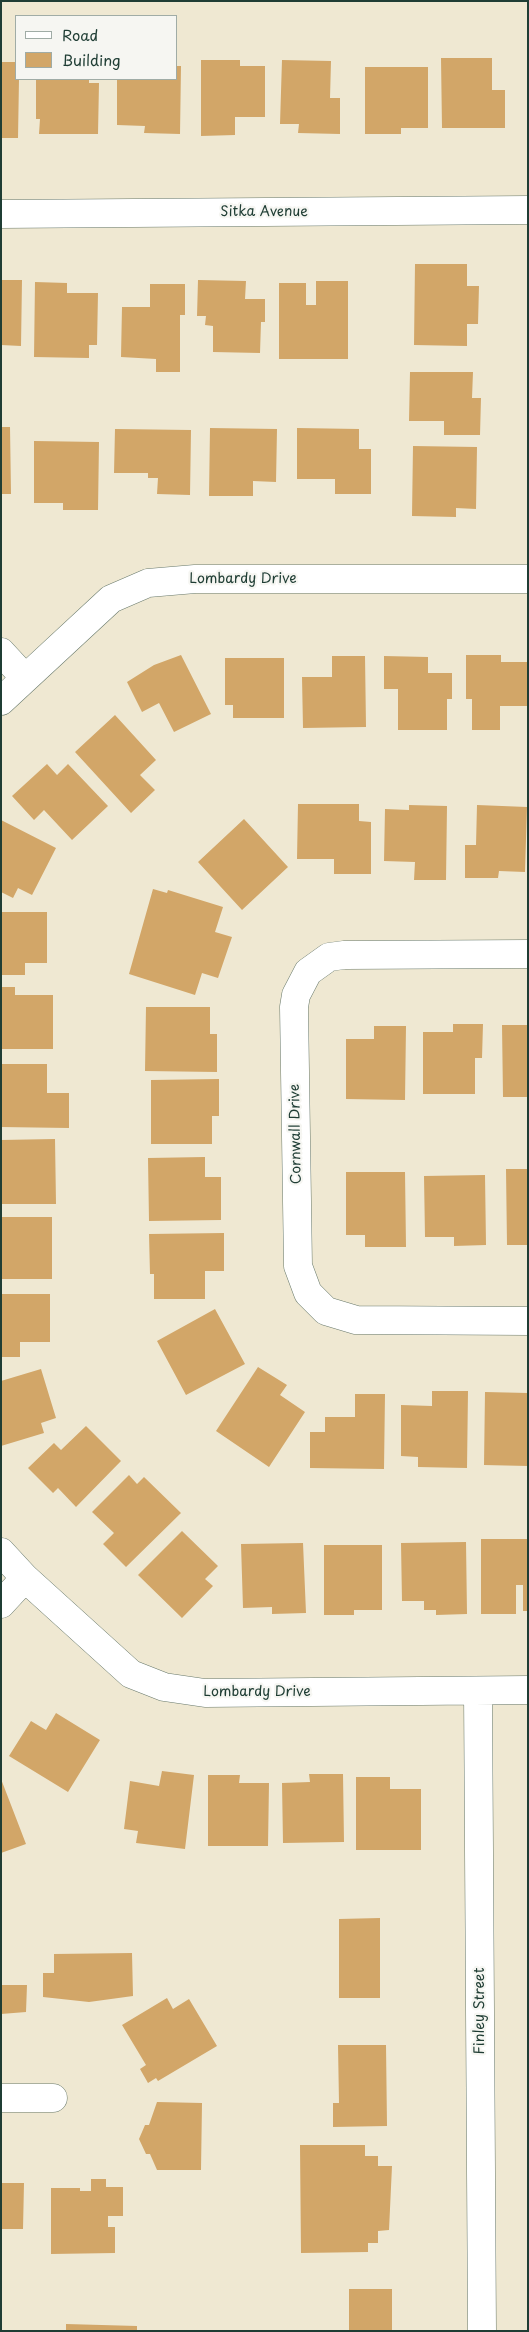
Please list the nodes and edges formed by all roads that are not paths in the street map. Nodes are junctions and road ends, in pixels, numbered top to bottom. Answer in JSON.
{"nodes":[{"id":1,"x":528,"y":210,"type":"edge"},
{"id":2,"x":1,"y":214,"type":"edge"},
{"id":3,"x":528,"y":579,"type":"edge"},
{"id":4,"x":1,"y":652,"type":"edge"},
{"id":5,"x":24,"y":678,"type":"junction"},
{"id":6,"x":1,"y":701,"type":"edge"},
{"id":7,"x":528,"y":954,"type":"edge"},
{"id":8,"x":528,"y":1321,"type":"edge"},
{"id":9,"x":1,"y":1552,"type":"edge"},
{"id":10,"x":25,"y":1578,"type":"junction"},
{"id":11,"x":1,"y":1604,"type":"edge"},
{"id":12,"x":528,"y":1690,"type":"edge"},
{"id":13,"x":478,"y":1691,"type":"junction"},
{"id":14,"x":1,"y":2098,"type":"edge"},
{"id":15,"x":53,"y":2098,"type":"dead end"},
{"id":16,"x":482,"y":2331,"type":"edge"}],
"edges":[{"from":1,"to":2,"type":"street","name":"Sitka Avenue"},
{"from":3,"to":5,"type":"street","name":"Lombardy Drive"},
{"from":4,"to":5,"type":"street"},
{"from":5,"to":6,"type":"street","name":"Lombardy Drive"},
{"from":7,"to":8,"type":"street","name":"Cornwall Drive"},
{"from":9,"to":10,"type":"street","name":"Lombardy Drive"},
{"from":10,"to":11,"type":"street"},
{"from":10,"to":13,"type":"street","name":"Lombardy Drive"},
{"from":12,"to":13,"type":"street","name":"Lombardy Drive"},
{"from":13,"to":16,"type":"street","name":"Finley Street"},
{"from":14,"to":15,"type":"street"}]}
